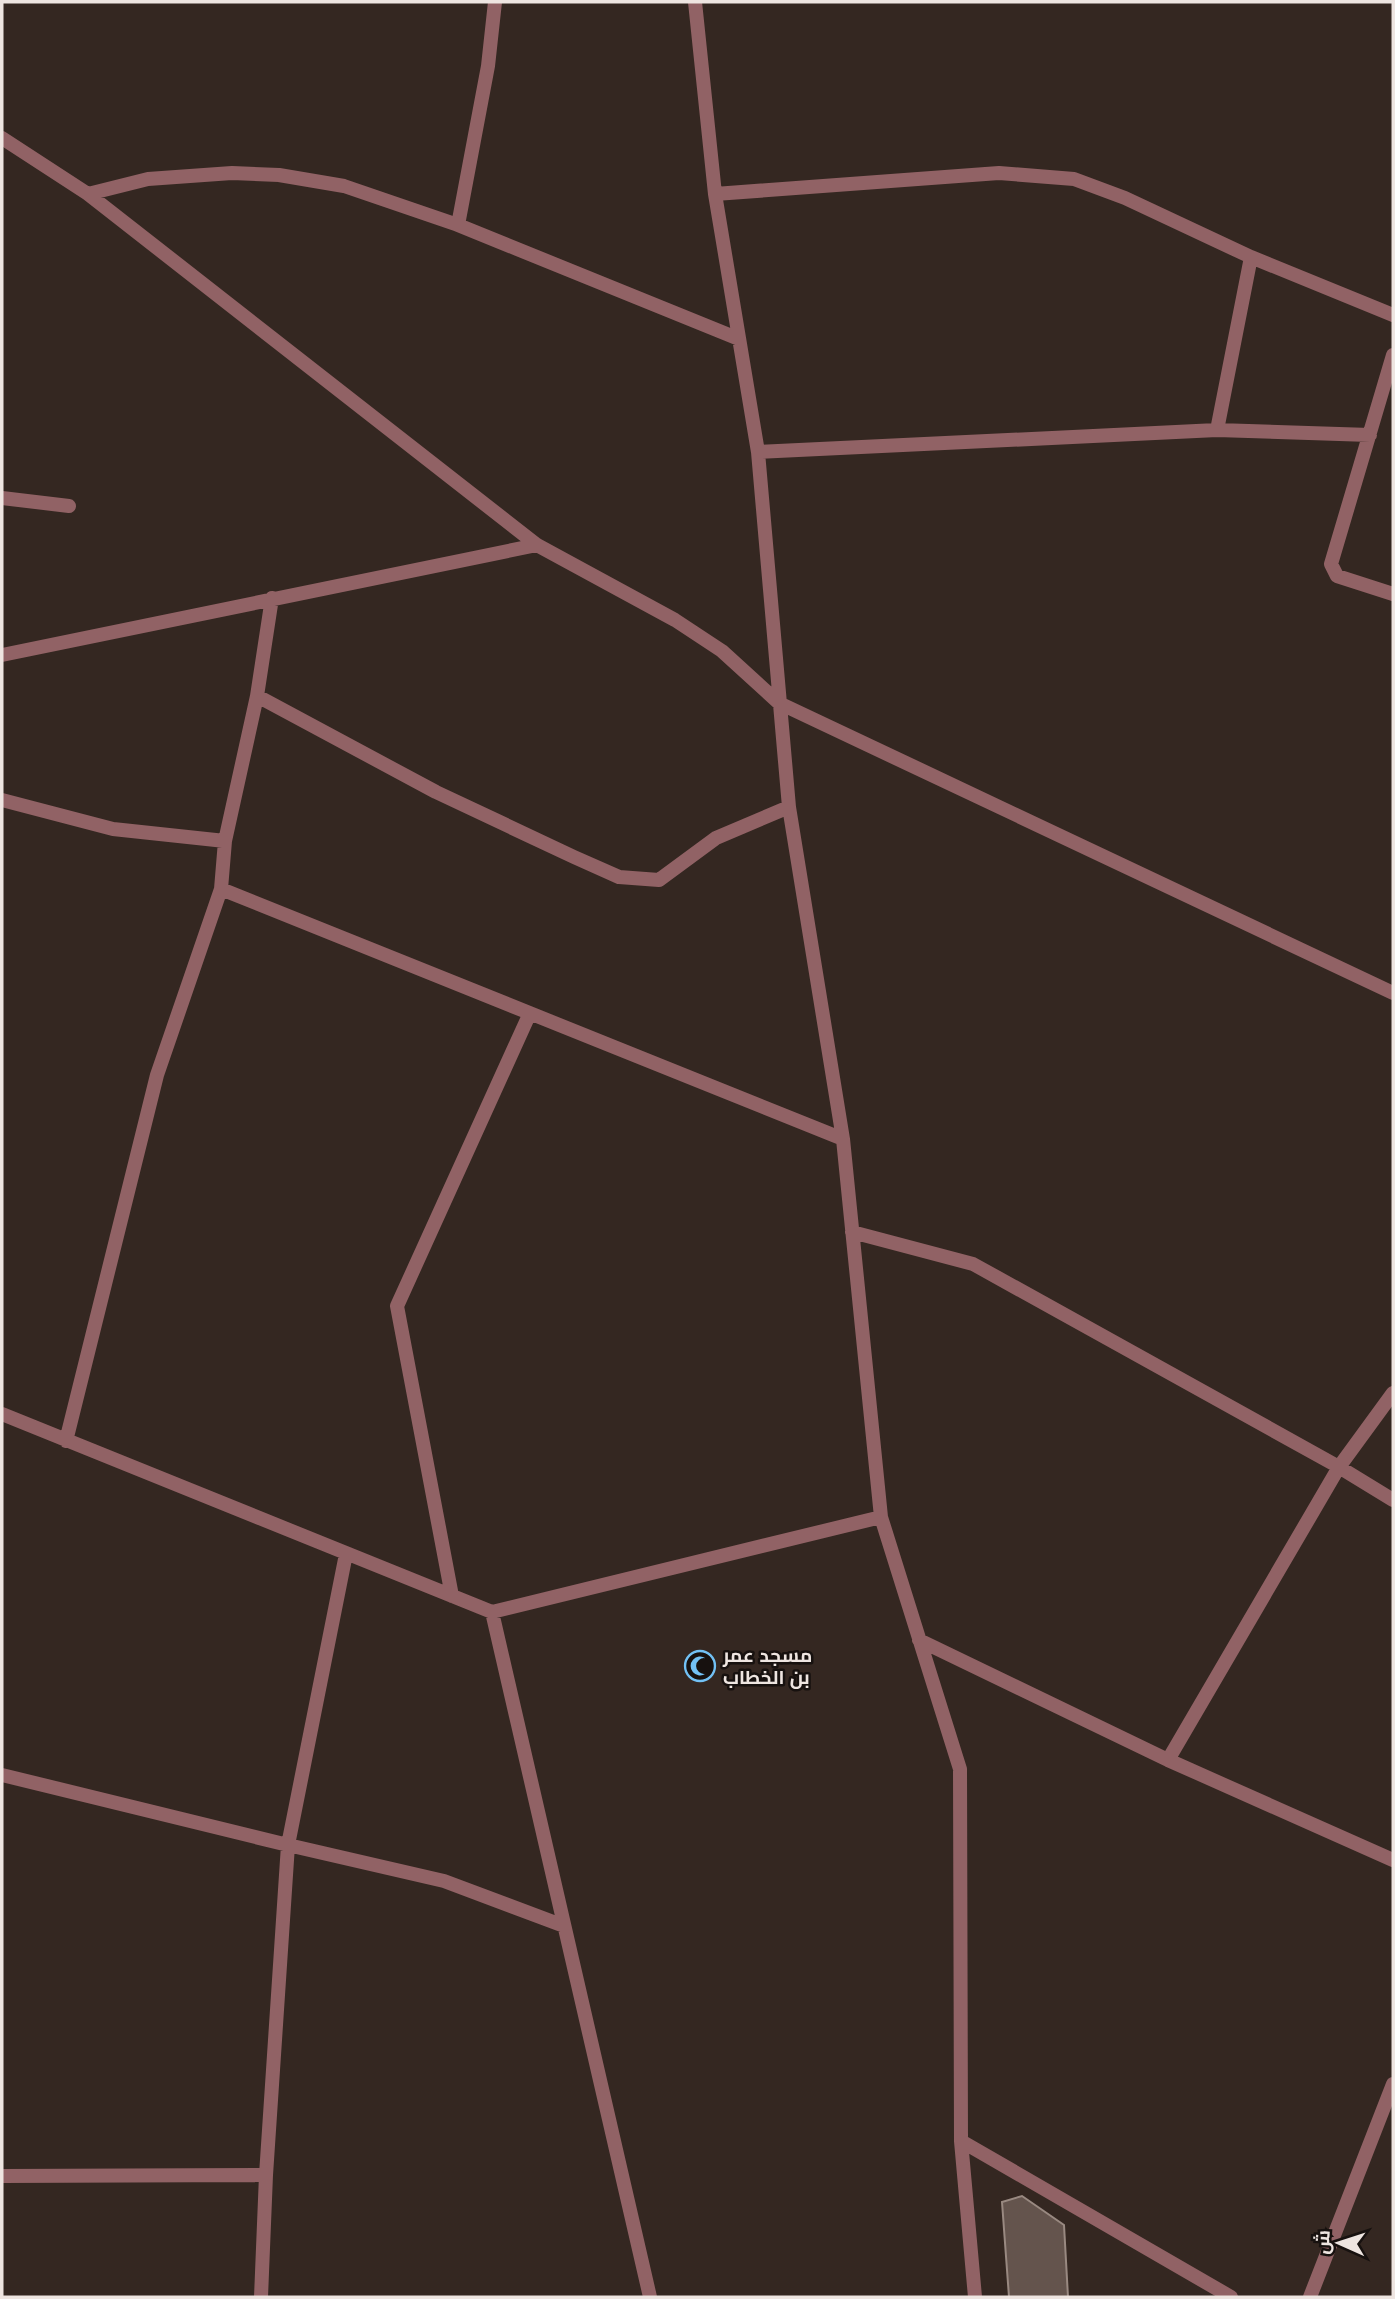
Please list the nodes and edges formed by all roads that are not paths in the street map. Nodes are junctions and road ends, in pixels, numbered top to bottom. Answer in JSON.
{"nodes":[{"id":1,"x":495,"y":2,"type":"edge"},
{"id":2,"x":695,"y":2,"type":"edge"},
{"id":3,"x":2,"y":138,"type":"edge"},
{"id":4,"x":88,"y":194,"type":"junction"},
{"id":5,"x":715,"y":194,"type":"junction"},
{"id":6,"x":458,"y":225,"type":"junction"},
{"id":7,"x":1251,"y":257,"type":"junction"},
{"id":8,"x":1393,"y":315,"type":"edge"},
{"id":9,"x":739,"y":339,"type":"junction"},
{"id":10,"x":1393,"y":355,"type":"edge"},
{"id":11,"x":1217,"y":430,"type":"junction"},
{"id":12,"x":1370,"y":435,"type":"junction"},
{"id":13,"x":758,"y":452,"type":"junction"},
{"id":14,"x":2,"y":498,"type":"edge"},
{"id":15,"x":69,"y":506,"type":"dead end"},
{"id":16,"x":537,"y":545,"type":"junction"},
{"id":17,"x":1393,"y":594,"type":"edge"},
{"id":18,"x":272,"y":598,"type":"junction"},
{"id":19,"x":2,"y":655,"type":"edge"},
{"id":20,"x":257,"y":696,"type":"junction"},
{"id":21,"x":779,"y":703,"type":"junction"},
{"id":22,"x":2,"y":800,"type":"edge"},
{"id":23,"x":789,"y":807,"type":"junction"},
{"id":24,"x":225,"y":841,"type":"junction"},
{"id":25,"x":221,"y":889,"type":"junction"},
{"id":26,"x":1393,"y":993,"type":"edge"},
{"id":27,"x":530,"y":1013,"type":"junction"},
{"id":28,"x":843,"y":1139,"type":"junction"},
{"id":29,"x":852,"y":1232,"type":"junction"},
{"id":30,"x":1393,"y":1393,"type":"edge"},
{"id":31,"x":2,"y":1415,"type":"edge"},
{"id":32,"x":66,"y":1441,"type":"junction"},
{"id":33,"x":1339,"y":1467,"type":"junction"},
{"id":34,"x":1393,"y":1500,"type":"edge"},
{"id":35,"x":881,"y":1517,"type":"junction"},
{"id":36,"x":346,"y":1554,"type":"junction"},
{"id":37,"x":452,"y":1596,"type":"junction"},
{"id":38,"x":492,"y":1612,"type":"junction"},
{"id":39,"x":919,"y":1640,"type":"junction"},
{"id":40,"x":1168,"y":1760,"type":"junction"},
{"id":41,"x":2,"y":1775,"type":"edge"},
{"id":42,"x":288,"y":1845,"type":"junction"},
{"id":43,"x":1393,"y":1860,"type":"edge"},
{"id":44,"x":564,"y":1926,"type":"junction"},
{"id":45,"x":1393,"y":2084,"type":"edge"},
{"id":46,"x":961,"y":2141,"type":"junction"},
{"id":47,"x":266,"y":2175,"type":"junction"},
{"id":48,"x":2,"y":2176,"type":"edge"},
{"id":49,"x":261,"y":2297,"type":"edge"},
{"id":50,"x":650,"y":2297,"type":"edge"},
{"id":51,"x":975,"y":2297,"type":"edge"},
{"id":52,"x":1231,"y":2297,"type":"edge"},
{"id":53,"x":1310,"y":2297,"type":"edge"}],
"edges":[{"from":1,"to":6,"type":"street"},
{"from":2,"to":5,"type":"street"},
{"from":3,"to":4,"type":"street"},
{"from":4,"to":6,"type":"street"},
{"from":4,"to":16,"type":"street"},
{"from":5,"to":7,"type":"street"},
{"from":5,"to":9,"type":"street"},
{"from":6,"to":9,"type":"street"},
{"from":7,"to":8,"type":"street"},
{"from":7,"to":11,"type":"street"},
{"from":9,"to":13,"type":"street"},
{"from":10,"to":12,"type":"street"},
{"from":11,"to":12,"type":"street"},
{"from":11,"to":13,"type":"street"},
{"from":12,"to":17,"type":"street"},
{"from":13,"to":21,"type":"street"},
{"from":14,"to":15,"type":"street"},
{"from":16,"to":18,"type":"street"},
{"from":16,"to":21,"type":"street"},
{"from":18,"to":19,"type":"street"},
{"from":18,"to":20,"type":"street"},
{"from":20,"to":23,"type":"street"},
{"from":20,"to":24,"type":"street"},
{"from":21,"to":23,"type":"street"},
{"from":21,"to":26,"type":"street"},
{"from":22,"to":24,"type":"street"},
{"from":23,"to":28,"type":"street"},
{"from":24,"to":25,"type":"street"},
{"from":25,"to":27,"type":"street"},
{"from":25,"to":32,"type":"street"},
{"from":27,"to":28,"type":"street"},
{"from":27,"to":37,"type":"street"},
{"from":28,"to":29,"type":"street"},
{"from":29,"to":33,"type":"street"},
{"from":29,"to":35,"type":"street"},
{"from":30,"to":33,"type":"street"},
{"from":31,"to":32,"type":"street"},
{"from":32,"to":36,"type":"street"},
{"from":33,"to":34,"type":"street"},
{"from":33,"to":40,"type":"street"},
{"from":35,"to":38,"type":"street"},
{"from":35,"to":39,"type":"street"},
{"from":36,"to":37,"type":"street"},
{"from":36,"to":42,"type":"street"},
{"from":37,"to":38,"type":"street"},
{"from":38,"to":44,"type":"street"},
{"from":39,"to":40,"type":"street"},
{"from":39,"to":46,"type":"street"},
{"from":40,"to":43,"type":"street"},
{"from":41,"to":42,"type":"street"},
{"from":42,"to":44,"type":"street"},
{"from":42,"to":47,"type":"street"},
{"from":44,"to":50,"type":"street"},
{"from":45,"to":53,"type":"street"},
{"from":46,"to":51,"type":"street"},
{"from":46,"to":52,"type":"street"},
{"from":47,"to":48,"type":"street"},
{"from":47,"to":49,"type":"street"}]}
